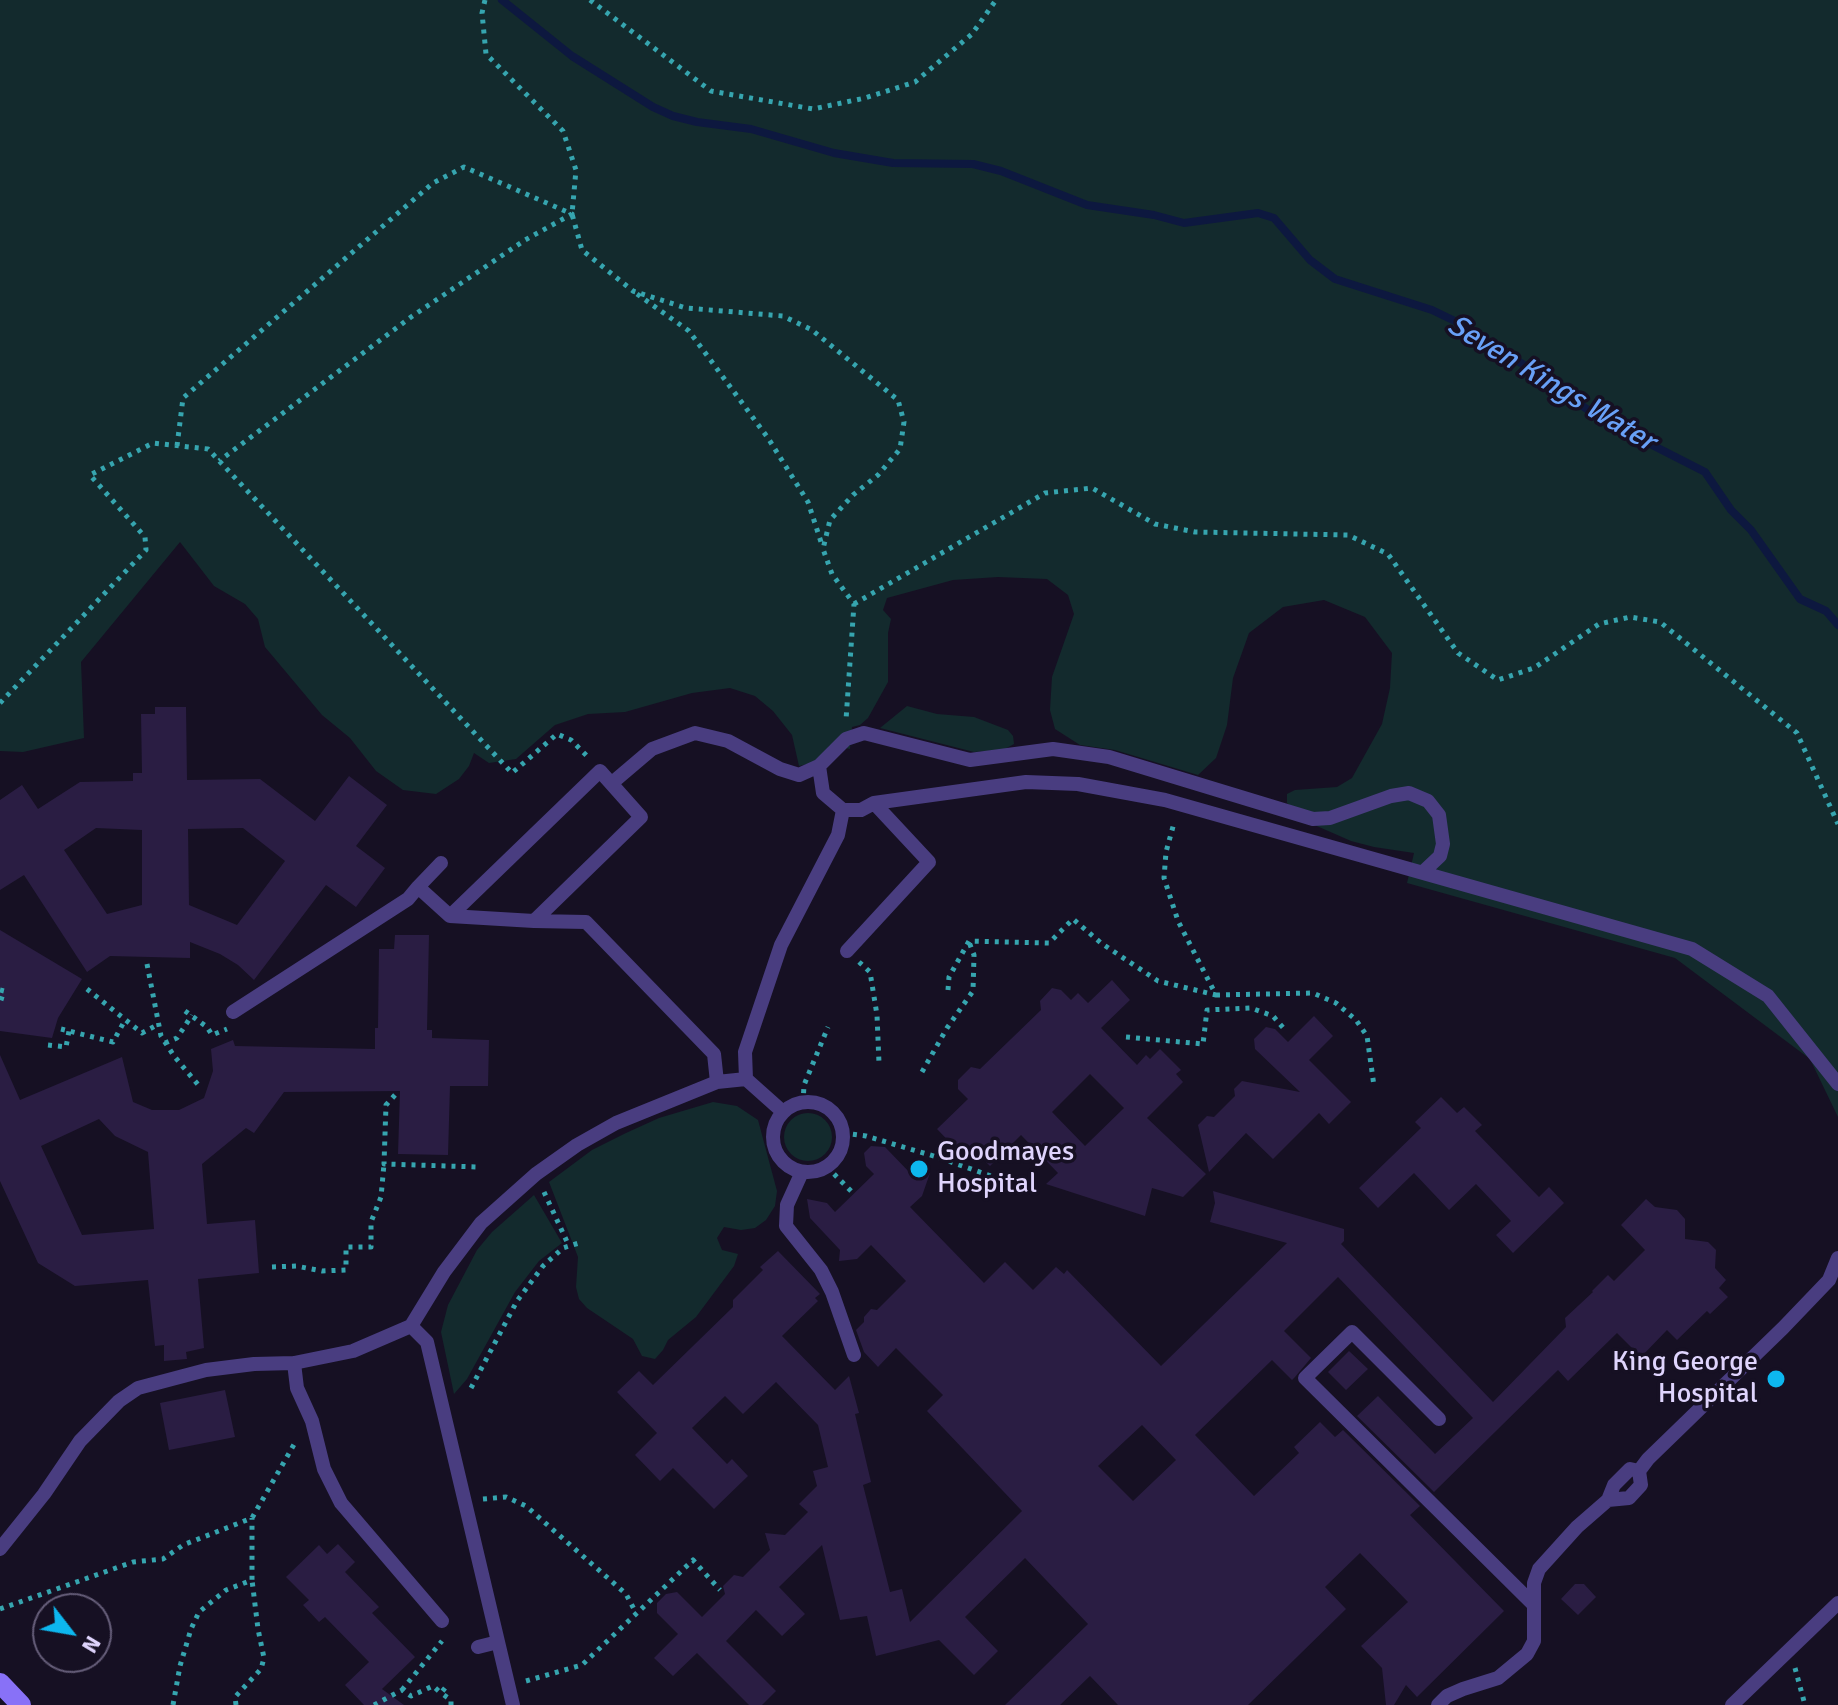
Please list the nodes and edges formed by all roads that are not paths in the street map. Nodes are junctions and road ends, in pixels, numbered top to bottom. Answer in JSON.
{"nodes":[{"id":1,"x":819,"y":766,"type":"junction"},
{"id":2,"x":612,"y":783,"type":"junction"},
{"id":3,"x":874,"y":803,"type":"junction"},
{"id":4,"x":843,"y":810,"type":"junction"},
{"id":5,"x":441,"y":863,"type":"dead end"},
{"id":6,"x":1423,"y":872,"type":"junction"},
{"id":7,"x":418,"y":887,"type":"junction"},
{"id":8,"x":450,"y":916,"type":"junction"},
{"id":9,"x":534,"y":921,"type":"junction"},
{"id":10,"x":847,"y":951,"type":"road end"},
{"id":11,"x":232,"y":1019,"type":"road end"},
{"id":12,"x":746,"y":1079,"type":"junction"},
{"id":13,"x":717,"y":1082,"type":"junction"},
{"id":14,"x":1838,"y":1084,"type":"edge"},
{"id":15,"x":783,"y":1112,"type":"junction"},
{"id":16,"x":802,"y":1172,"type":"junction"},
{"id":17,"x":1838,"y":1258,"type":"edge"},
{"id":18,"x":1834,"y":1284,"type":"edge"},
{"id":19,"x":411,"y":1326,"type":"junction"},
{"id":20,"x":854,"y":1355,"type":"dead end"},
{"id":21,"x":294,"y":1363,"type":"junction"},
{"id":22,"x":1439,"y":1419,"type":"dead end"},
{"id":23,"x":458,"y":1474,"type":"junction"},
{"id":24,"x":442,"y":1478,"type":"dead end"},
{"id":25,"x":0,"y":1549,"type":"edge"},
{"id":26,"x":1838,"y":1603,"type":"edge"},
{"id":27,"x":1533,"y":1604,"type":"junction"},
{"id":28,"x":442,"y":1621,"type":"road end"},
{"id":29,"x":498,"y":1642,"type":"junction"},
{"id":30,"x":478,"y":1647,"type":"dead end"},
{"id":31,"x":0,"y":1683,"type":"edge"},
{"id":32,"x":21,"y":1705,"type":"edge"},
{"id":33,"x":513,"y":1705,"type":"edge"},
{"id":34,"x":1438,"y":1705,"type":"edge"},
{"id":35,"x":1732,"y":1705,"type":"edge"}],
"edges":[{"from":1,"to":2,"type":"lane"},
{"from":1,"to":4,"type":"lane"},
{"from":1,"to":6,"type":"lane"},
{"from":2,"to":8,"type":"lane"},
{"from":2,"to":9,"type":"lane"},
{"from":3,"to":4,"type":"lane"},
{"from":3,"to":6,"type":"lane"},
{"from":3,"to":10,"type":"lane"},
{"from":4,"to":12,"type":"lane"},
{"from":5,"to":7,"type":"lane"},
{"from":6,"to":14,"type":"lane"},
{"from":7,"to":8,"type":"lane"},
{"from":7,"to":11,"type":"lane"},
{"from":8,"to":9,"type":"lane"},
{"from":9,"to":13,"type":"lane"},
{"from":12,"to":13,"type":"lane"},
{"from":12,"to":15,"type":"lane"},
{"from":13,"to":19,"type":"lane"},
{"from":15,"to":16,"type":"lane"},
{"from":15,"to":16,"type":"lane"},
{"from":16,"to":20,"type":"lane"},
{"from":17,"to":18,"type":"lane"},
{"from":18,"to":27,"type":"lane"},
{"from":19,"to":21,"type":"lane"},
{"from":19,"to":23,"type":"lane"},
{"from":21,"to":25,"type":"lane"},
{"from":21,"to":28,"type":"lane"},
{"from":22,"to":27,"type":"lane"},
{"from":23,"to":24,"type":"lane"},
{"from":23,"to":29,"type":"lane"},
{"from":26,"to":35,"type":"lane"},
{"from":27,"to":34,"type":"lane"},
{"from":29,"to":30,"type":"lane"},
{"from":29,"to":33,"type":"lane"},
{"from":31,"to":32,"type":"main road"}]}
